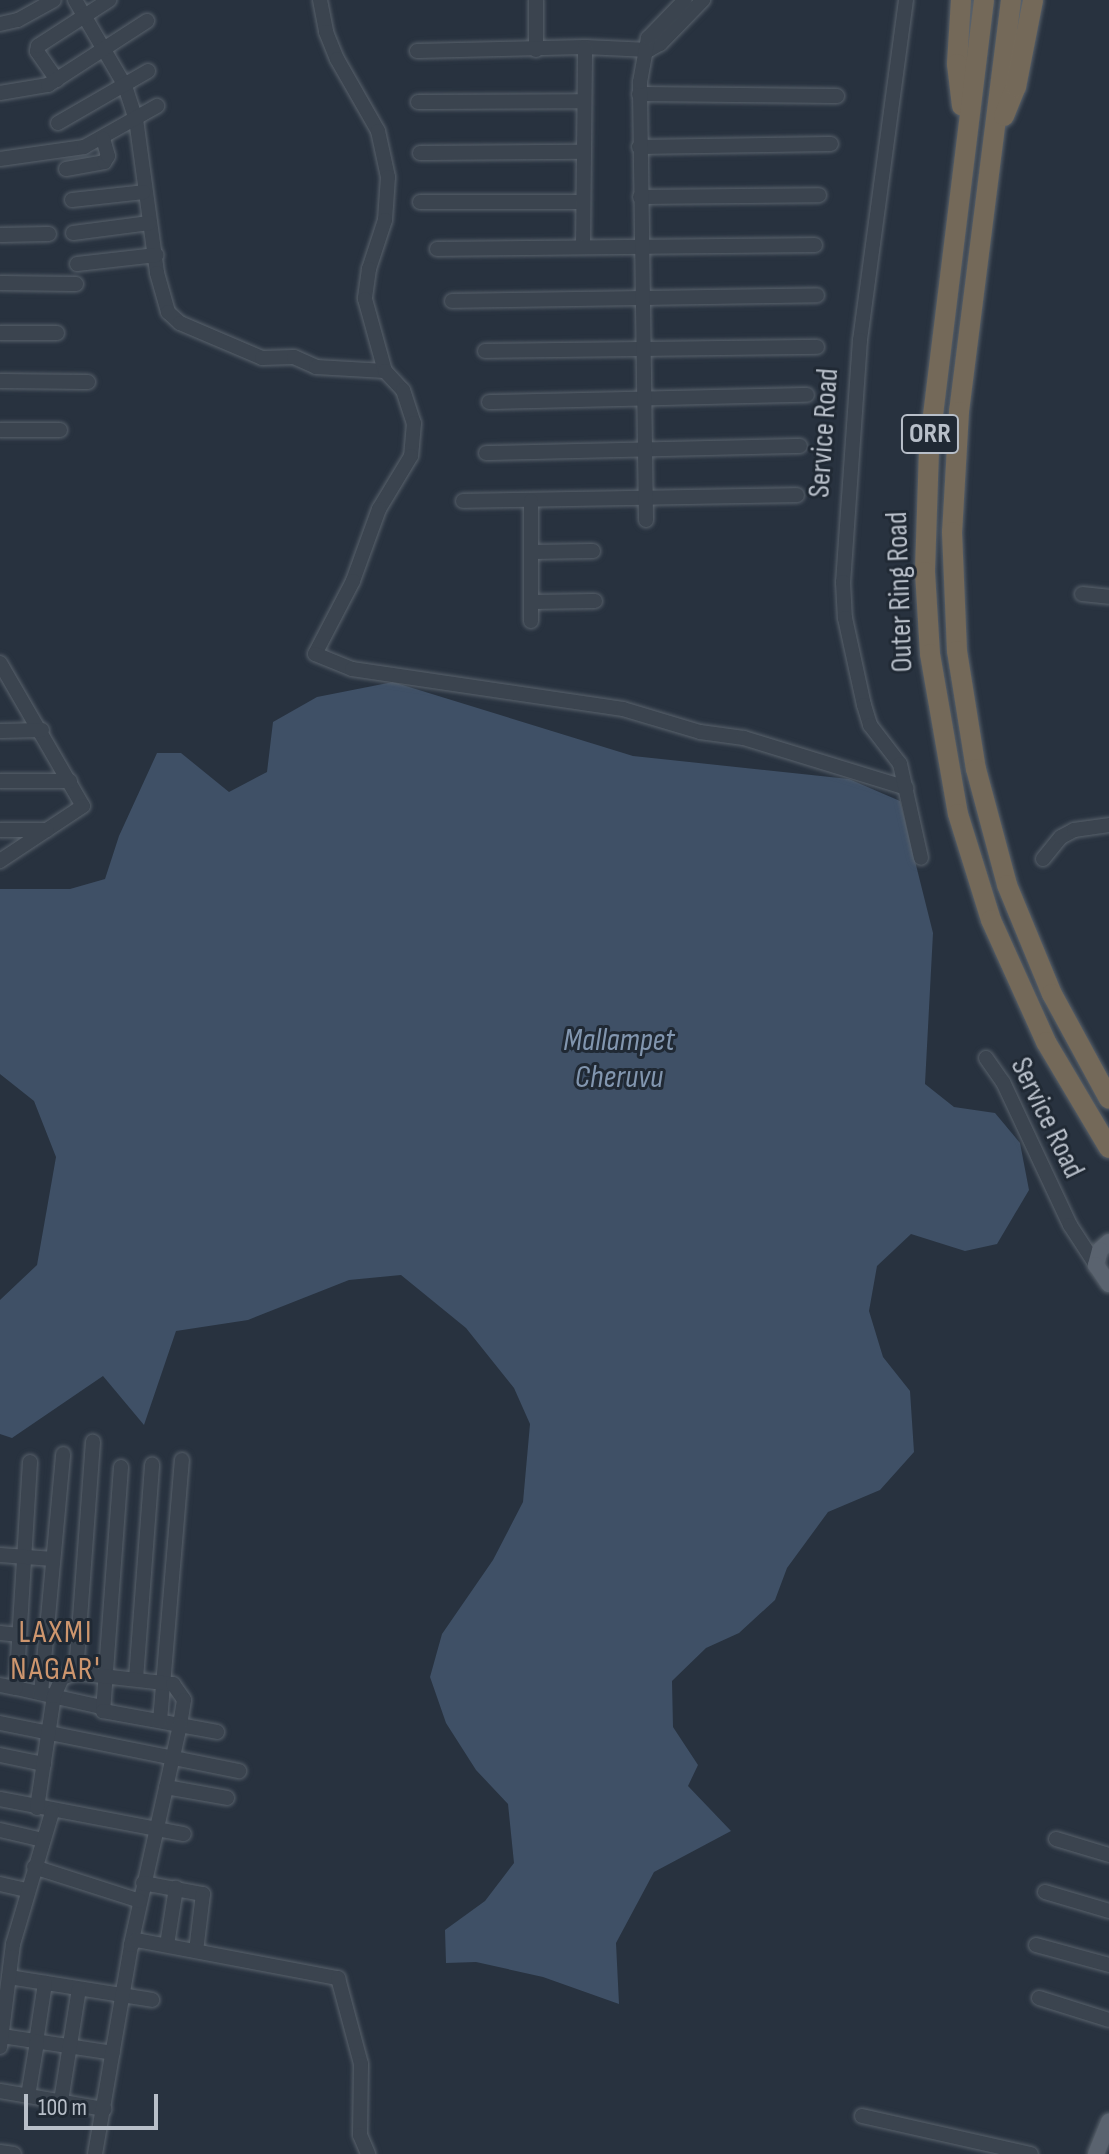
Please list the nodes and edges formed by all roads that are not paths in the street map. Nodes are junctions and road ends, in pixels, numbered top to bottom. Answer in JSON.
{"nodes":[{"id":1,"x":54,"y":0,"type":"edge"},
{"id":2,"x":75,"y":0,"type":"edge"},
{"id":3,"x":109,"y":0,"type":"edge"},
{"id":4,"x":320,"y":0,"type":"edge"},
{"id":5,"x":536,"y":0,"type":"edge"},
{"id":6,"x":685,"y":0,"type":"edge"},
{"id":7,"x":703,"y":0,"type":"edge"},
{"id":8,"x":906,"y":0,"type":"edge"},
{"id":9,"x":961,"y":0,"type":"edge"},
{"id":10,"x":984,"y":0,"type":"edge"},
{"id":11,"x":1011,"y":0,"type":"edge"},
{"id":12,"x":1033,"y":0,"type":"edge"},
{"id":13,"x":85,"y":16,"type":"junction"},
{"id":14,"x":147,"y":21,"type":"dead end"},
{"id":15,"x":0,"y":24,"type":"edge"},
{"id":16,"x":585,"y":47,"type":"junction"},
{"id":17,"x":104,"y":48,"type":"junction"},
{"id":18,"x":536,"y":50,"type":"junction"},
{"id":19,"x":649,"y":50,"type":"junction"},
{"id":20,"x":417,"y":51,"type":"dead end"},
{"id":21,"x":148,"y":71,"type":"dead end"},
{"id":22,"x":57,"y":80,"type":"junction"},
{"id":23,"x":125,"y":86,"type":"junction"},
{"id":24,"x":0,"y":93,"type":"edge"},
{"id":25,"x":639,"y":94,"type":"junction"},
{"id":26,"x":837,"y":96,"type":"dead end"},
{"id":27,"x":583,"y":101,"type":"junction"},
{"id":28,"x":418,"y":102,"type":"dead end"},
{"id":29,"x":157,"y":106,"type":"dead end"},
{"id":30,"x":136,"y":119,"type":"junction"},
{"id":31,"x":58,"y":123,"type":"dead end"},
{"id":32,"x":103,"y":139,"type":"junction"},
{"id":33,"x":966,"y":141,"type":"junction"},
{"id":34,"x":993,"y":143,"type":"junction"},
{"id":35,"x":831,"y":144,"type":"dead end"},
{"id":36,"x":639,"y":147,"type":"junction"},
{"id":37,"x":582,"y":152,"type":"junction"},
{"id":38,"x":420,"y":153,"type":"dead end"},
{"id":39,"x":0,"y":159,"type":"edge"},
{"id":40,"x":66,"y":169,"type":"dead end"},
{"id":41,"x":144,"y":192,"type":"junction"},
{"id":42,"x":819,"y":195,"type":"dead end"},
{"id":43,"x":640,"y":197,"type":"junction"},
{"id":44,"x":72,"y":200,"type":"dead end"},
{"id":45,"x":420,"y":202,"type":"dead end"},
{"id":46,"x":583,"y":202,"type":"junction"},
{"id":47,"x":149,"y":223,"type":"junction"},
{"id":48,"x":73,"y":233,"type":"dead end"},
{"id":49,"x":49,"y":234,"type":"dead end"},
{"id":50,"x":0,"y":235,"type":"edge"},
{"id":51,"x":815,"y":245,"type":"dead end"},
{"id":52,"x":583,"y":247,"type":"junction"},
{"id":53,"x":641,"y":247,"type":"junction"},
{"id":54,"x":437,"y":249,"type":"dead end"},
{"id":55,"x":156,"y":255,"type":"junction"},
{"id":56,"x":77,"y":264,"type":"dead end"},
{"id":57,"x":0,"y":283,"type":"edge"},
{"id":58,"x":76,"y":284,"type":"dead end"},
{"id":59,"x":817,"y":295,"type":"dead end"},
{"id":60,"x":642,"y":300,"type":"junction"},
{"id":61,"x":452,"y":301,"type":"dead end"},
{"id":62,"x":0,"y":333,"type":"edge"},
{"id":63,"x":57,"y":333,"type":"dead end"},
{"id":64,"x":643,"y":347,"type":"junction"},
{"id":65,"x":817,"y":347,"type":"dead end"},
{"id":66,"x":485,"y":351,"type":"dead end"},
{"id":67,"x":385,"y":371,"type":"junction"},
{"id":68,"x":0,"y":381,"type":"edge"},
{"id":69,"x":88,"y":382,"type":"dead end"},
{"id":70,"x":807,"y":395,"type":"dead end"},
{"id":71,"x":644,"y":399,"type":"junction"},
{"id":72,"x":489,"y":402,"type":"dead end"},
{"id":73,"x":0,"y":430,"type":"edge"},
{"id":74,"x":60,"y":430,"type":"dead end"},
{"id":75,"x":800,"y":446,"type":"dead end"},
{"id":76,"x":645,"y":448,"type":"junction"},
{"id":77,"x":486,"y":453,"type":"dead end"},
{"id":78,"x":797,"y":495,"type":"dead end"},
{"id":79,"x":645,"y":500,"type":"junction"},
{"id":80,"x":463,"y":501,"type":"dead end"},
{"id":81,"x":531,"y":501,"type":"junction"},
{"id":82,"x":646,"y":520,"type":"dead end"},
{"id":83,"x":593,"y":551,"type":"dead end"},
{"id":84,"x":531,"y":552,"type":"junction"},
{"id":85,"x":1082,"y":594,"type":"dead end"},
{"id":86,"x":1109,"y":597,"type":"edge"},
{"id":87,"x":595,"y":601,"type":"dead end"},
{"id":88,"x":531,"y":602,"type":"junction"},
{"id":89,"x":531,"y":621,"type":"dead end"},
{"id":90,"x":0,"y":663,"type":"edge"},
{"id":91,"x":6,"y":683,"type":"edge"},
{"id":92,"x":42,"y":730,"type":"junction"},
{"id":93,"x":0,"y":731,"type":"edge"},
{"id":94,"x":0,"y":781,"type":"edge"},
{"id":95,"x":70,"y":781,"type":"junction"},
{"id":96,"x":907,"y":788,"type":"junction"},
{"id":97,"x":1109,"y":818,"type":"edge"},
{"id":98,"x":1109,"y":825,"type":"edge"},
{"id":99,"x":0,"y":830,"type":"edge"},
{"id":100,"x":48,"y":830,"type":"junction"},
{"id":101,"x":921,"y":858,"type":"dead end"},
{"id":102,"x":1043,"y":859,"type":"dead end"},
{"id":103,"x":0,"y":861,"type":"edge"},
{"id":104,"x":986,"y":1058,"type":"dead end"},
{"id":105,"x":1109,"y":1099,"type":"edge"},
{"id":106,"x":1109,"y":1148,"type":"edge"},
{"id":107,"x":1109,"y":1242,"type":"edge"},
{"id":108,"x":1096,"y":1265,"type":"junction"},
{"id":109,"x":1109,"y":1284,"type":"edge"},
{"id":110,"x":93,"y":1442,"type":"dead end"},
{"id":111,"x":63,"y":1454,"type":"dead end"},
{"id":112,"x":182,"y":1460,"type":"dead end"},
{"id":113,"x":30,"y":1462,"type":"dead end"},
{"id":114,"x":152,"y":1465,"type":"dead end"},
{"id":115,"x":121,"y":1467,"type":"dead end"},
{"id":116,"x":0,"y":1555,"type":"edge"},
{"id":117,"x":24,"y":1556,"type":"junction"},
{"id":118,"x":53,"y":1559,"type":"junction"},
{"id":119,"x":0,"y":1633,"type":"edge"},
{"id":120,"x":18,"y":1635,"type":"junction"},
{"id":121,"x":76,"y":1673,"type":"junction"},
{"id":122,"x":105,"y":1676,"type":"junction"},
{"id":123,"x":136,"y":1679,"type":"junction"},
{"id":124,"x":163,"y":1681,"type":"junction"},
{"id":125,"x":0,"y":1685,"type":"edge"},
{"id":126,"x":16,"y":1688,"type":"junction"},
{"id":127,"x":47,"y":1694,"type":"junction"},
{"id":128,"x":102,"y":1707,"type":"junction"},
{"id":129,"x":160,"y":1721,"type":"junction"},
{"id":130,"x":0,"y":1723,"type":"edge"},
{"id":131,"x":180,"y":1725,"type":"junction"},
{"id":132,"x":217,"y":1732,"type":"dead end"},
{"id":133,"x":49,"y":1733,"type":"junction"},
{"id":134,"x":0,"y":1755,"type":"edge"},
{"id":135,"x":173,"y":1756,"type":"junction"},
{"id":136,"x":44,"y":1764,"type":"junction"},
{"id":137,"x":239,"y":1771,"type":"dead end"},
{"id":138,"x":166,"y":1787,"type":"junction"},
{"id":139,"x":227,"y":1798,"type":"dead end"},
{"id":140,"x":0,"y":1799,"type":"edge"},
{"id":141,"x":45,"y":1810,"type":"junction"},
{"id":142,"x":0,"y":1830,"type":"edge"},
{"id":143,"x":157,"y":1830,"type":"junction"},
{"id":144,"x":184,"y":1834,"type":"dead end"},
{"id":145,"x":1056,"y":1839,"type":"dead end"},
{"id":146,"x":43,"y":1840,"type":"junction"},
{"id":147,"x":1109,"y":1855,"type":"edge"},
{"id":148,"x":34,"y":1867,"type":"junction"},
{"id":149,"x":143,"y":1883,"type":"junction"},
{"id":150,"x":0,"y":1884,"type":"edge"},
{"id":151,"x":176,"y":1888,"type":"junction"},
{"id":152,"x":27,"y":1890,"type":"junction"},
{"id":153,"x":1045,"y":1892,"type":"dead end"},
{"id":154,"x":140,"y":1901,"type":"junction"},
{"id":155,"x":1109,"y":1911,"type":"edge"},
{"id":156,"x":7,"y":1943,"type":"edge"},
{"id":157,"x":131,"y":1945,"type":"junction"},
{"id":158,"x":167,"y":1945,"type":"junction"},
{"id":159,"x":1036,"y":1945,"type":"dead end"},
{"id":160,"x":196,"y":1951,"type":"junction"},
{"id":161,"x":1109,"y":1965,"type":"edge"},
{"id":162,"x":9,"y":1977,"type":"junction"},
{"id":163,"x":45,"y":1983,"type":"junction"},
{"id":164,"x":79,"y":1989,"type":"junction"},
{"id":165,"x":124,"y":1996,"type":"junction"},
{"id":166,"x":1039,"y":1998,"type":"dead end"},
{"id":167,"x":152,"y":2000,"type":"dead end"},
{"id":168,"x":1109,"y":2020,"type":"edge"},
{"id":169,"x":1,"y":2042,"type":"edge"},
{"id":170,"x":37,"y":2042,"type":"junction"},
{"id":171,"x":70,"y":2047,"type":"junction"},
{"id":172,"x":113,"y":2053,"type":"junction"},
{"id":173,"x":0,"y":2091,"type":"edge"},
{"id":174,"x":28,"y":2096,"type":"junction"},
{"id":175,"x":61,"y":2101,"type":"junction"},
{"id":176,"x":104,"y":2109,"type":"junction"},
{"id":177,"x":862,"y":2116,"type":"dead end"},
{"id":178,"x":1109,"y":2121,"type":"edge"},
{"id":179,"x":0,"y":2152,"type":"edge"},
{"id":180,"x":14,"y":2154,"type":"edge"},
{"id":181,"x":95,"y":2154,"type":"edge"},
{"id":182,"x":368,"y":2154,"type":"edge"},
{"id":183,"x":1031,"y":2154,"type":"edge"},
{"id":184,"x":1096,"y":2154,"type":"edge"}],
"edges":[{"from":1,"to":15,"type":"street"},
{"from":2,"to":13,"type":"street"},
{"from":3,"to":13,"type":"street"},
{"from":4,"to":67,"type":"street"},
{"from":5,"to":18,"type":"street"},
{"from":6,"to":19,"type":"street"},
{"from":7,"to":19,"type":"street"},
{"from":8,"to":96,"type":"street","name":"Service Road"},
{"from":9,"to":33,"type":"highway"},
{"from":10,"to":33,"type":"highway","name":"Outer Ring Road","number":"ORR"},
{"from":11,"to":34,"type":"highway","name":"Outer Ring Road","number":"ORR"},
{"from":12,"to":34,"type":"highway"},
{"from":13,"to":17,"type":"street"},
{"from":13,"to":22,"type":"street"},
{"from":14,"to":17,"type":"street"},
{"from":16,"to":18,"type":"street"},
{"from":16,"to":19,"type":"street"},
{"from":16,"to":27,"type":"street"},
{"from":17,"to":22,"type":"street"},
{"from":17,"to":23,"type":"street"},
{"from":18,"to":20,"type":"street"},
{"from":19,"to":25,"type":"street"},
{"from":21,"to":23,"type":"street"},
{"from":22,"to":24,"type":"street"},
{"from":23,"to":30,"type":"street"},
{"from":23,"to":31,"type":"street"},
{"from":25,"to":26,"type":"street"},
{"from":25,"to":36,"type":"street"},
{"from":27,"to":28,"type":"street"},
{"from":27,"to":37,"type":"street"},
{"from":29,"to":30,"type":"street"},
{"from":30,"to":32,"type":"street"},
{"from":30,"to":41,"type":"street"},
{"from":32,"to":39,"type":"street"},
{"from":32,"to":40,"type":"street"},
{"from":33,"to":106,"type":"highway","name":"Outer Ring Road","number":"ORR"},
{"from":34,"to":105,"type":"highway","name":"Outer Ring Road","number":"ORR"},
{"from":35,"to":36,"type":"street"},
{"from":36,"to":43,"type":"street"},
{"from":37,"to":38,"type":"street"},
{"from":37,"to":46,"type":"street"},
{"from":41,"to":44,"type":"street"},
{"from":41,"to":47,"type":"street"},
{"from":42,"to":43,"type":"street"},
{"from":43,"to":53,"type":"street"},
{"from":45,"to":46,"type":"street"},
{"from":46,"to":52,"type":"street"},
{"from":47,"to":48,"type":"street"},
{"from":47,"to":55,"type":"street"},
{"from":49,"to":50,"type":"street"},
{"from":51,"to":53,"type":"street"},
{"from":52,"to":53,"type":"street"},
{"from":52,"to":54,"type":"street"},
{"from":53,"to":60,"type":"street"},
{"from":55,"to":56,"type":"street"},
{"from":55,"to":67,"type":"street"},
{"from":57,"to":58,"type":"street"},
{"from":59,"to":60,"type":"street"},
{"from":60,"to":61,"type":"street"},
{"from":60,"to":64,"type":"street"},
{"from":62,"to":63,"type":"street"},
{"from":64,"to":65,"type":"street"},
{"from":64,"to":66,"type":"street"},
{"from":64,"to":71,"type":"street"},
{"from":67,"to":96,"type":"street"},
{"from":68,"to":69,"type":"street"},
{"from":70,"to":71,"type":"street"},
{"from":71,"to":72,"type":"street"},
{"from":71,"to":76,"type":"street"},
{"from":73,"to":74,"type":"street"},
{"from":75,"to":76,"type":"street"},
{"from":76,"to":77,"type":"street"},
{"from":76,"to":79,"type":"street"},
{"from":78,"to":79,"type":"street"},
{"from":79,"to":81,"type":"street"},
{"from":79,"to":82,"type":"street"},
{"from":80,"to":81,"type":"street"},
{"from":81,"to":84,"type":"street"},
{"from":83,"to":84,"type":"street"},
{"from":84,"to":88,"type":"street"},
{"from":85,"to":86,"type":"street"},
{"from":87,"to":88,"type":"street"},
{"from":88,"to":89,"type":"street"},
{"from":90,"to":91,"type":"street"},
{"from":91,"to":92,"type":"street"},
{"from":92,"to":93,"type":"street"},
{"from":92,"to":95,"type":"street"},
{"from":94,"to":95,"type":"street"},
{"from":95,"to":100,"type":"street"},
{"from":96,"to":101,"type":"street","name":"Service Road"},
{"from":97,"to":98,"type":"street"},
{"from":98,"to":102,"type":"street"},
{"from":99,"to":100,"type":"street"},
{"from":100,"to":103,"type":"street"},
{"from":104,"to":108,"type":"street","name":"Service Road"},
{"from":107,"to":108,"type":"main road"},
{"from":108,"to":109,"type":"main road","name":"Service Road"},
{"from":110,"to":121,"type":"street"},
{"from":111,"to":118,"type":"street"},
{"from":112,"to":124,"type":"street"},
{"from":113,"to":117,"type":"street"},
{"from":114,"to":123,"type":"street"},
{"from":115,"to":122,"type":"street"},
{"from":116,"to":117,"type":"street"},
{"from":117,"to":118,"type":"street"},
{"from":117,"to":120,"type":"street"},
{"from":118,"to":127,"type":"street"},
{"from":119,"to":120,"type":"street"},
{"from":120,"to":126,"type":"street"},
{"from":121,"to":122,"type":"street"},
{"from":121,"to":127,"type":"street"},
{"from":122,"to":123,"type":"street"},
{"from":122,"to":128,"type":"street"},
{"from":123,"to":124,"type":"street"},
{"from":124,"to":129,"type":"street"},
{"from":124,"to":131,"type":"street"},
{"from":125,"to":126,"type":"street"},
{"from":126,"to":127,"type":"street"},
{"from":127,"to":128,"type":"street"},
{"from":127,"to":133,"type":"street"},
{"from":128,"to":129,"type":"street"},
{"from":129,"to":131,"type":"street"},
{"from":130,"to":133,"type":"street"},
{"from":131,"to":132,"type":"street"},
{"from":131,"to":135,"type":"street"},
{"from":133,"to":135,"type":"street"},
{"from":133,"to":136,"type":"street"},
{"from":134,"to":136,"type":"street"},
{"from":135,"to":137,"type":"street"},
{"from":135,"to":138,"type":"street"},
{"from":136,"to":141,"type":"street"},
{"from":138,"to":139,"type":"street"},
{"from":138,"to":143,"type":"street"},
{"from":140,"to":141,"type":"street"},
{"from":141,"to":143,"type":"street"},
{"from":141,"to":146,"type":"street"},
{"from":142,"to":146,"type":"street"},
{"from":143,"to":144,"type":"street"},
{"from":143,"to":149,"type":"street"},
{"from":145,"to":147,"type":"street"},
{"from":146,"to":148,"type":"street"},
{"from":148,"to":152,"type":"street"},
{"from":148,"to":154,"type":"street"},
{"from":149,"to":151,"type":"street"},
{"from":149,"to":154,"type":"street"},
{"from":150,"to":152,"type":"street"},
{"from":151,"to":158,"type":"street"},
{"from":151,"to":160,"type":"street"},
{"from":152,"to":156,"type":"street"},
{"from":153,"to":155,"type":"street"},
{"from":154,"to":157,"type":"street"},
{"from":156,"to":162,"type":"street"},
{"from":157,"to":158,"type":"street"},
{"from":157,"to":165,"type":"street"},
{"from":158,"to":160,"type":"street"},
{"from":159,"to":161,"type":"street"},
{"from":160,"to":182,"type":"street"},
{"from":162,"to":163,"type":"street"},
{"from":162,"to":169,"type":"street"},
{"from":163,"to":164,"type":"street"},
{"from":163,"to":170,"type":"street"},
{"from":164,"to":165,"type":"street"},
{"from":164,"to":171,"type":"street"},
{"from":165,"to":167,"type":"street"},
{"from":165,"to":172,"type":"street"},
{"from":166,"to":168,"type":"street"},
{"from":169,"to":170,"type":"street"},
{"from":170,"to":171,"type":"street"},
{"from":170,"to":174,"type":"street"},
{"from":171,"to":172,"type":"street"},
{"from":171,"to":175,"type":"street"},
{"from":172,"to":176,"type":"street"},
{"from":173,"to":174,"type":"street"},
{"from":174,"to":175,"type":"street"},
{"from":175,"to":176,"type":"street"},
{"from":176,"to":181,"type":"street"},
{"from":177,"to":183,"type":"street"},
{"from":178,"to":184,"type":"main road"},
{"from":179,"to":180,"type":"street"}]}
